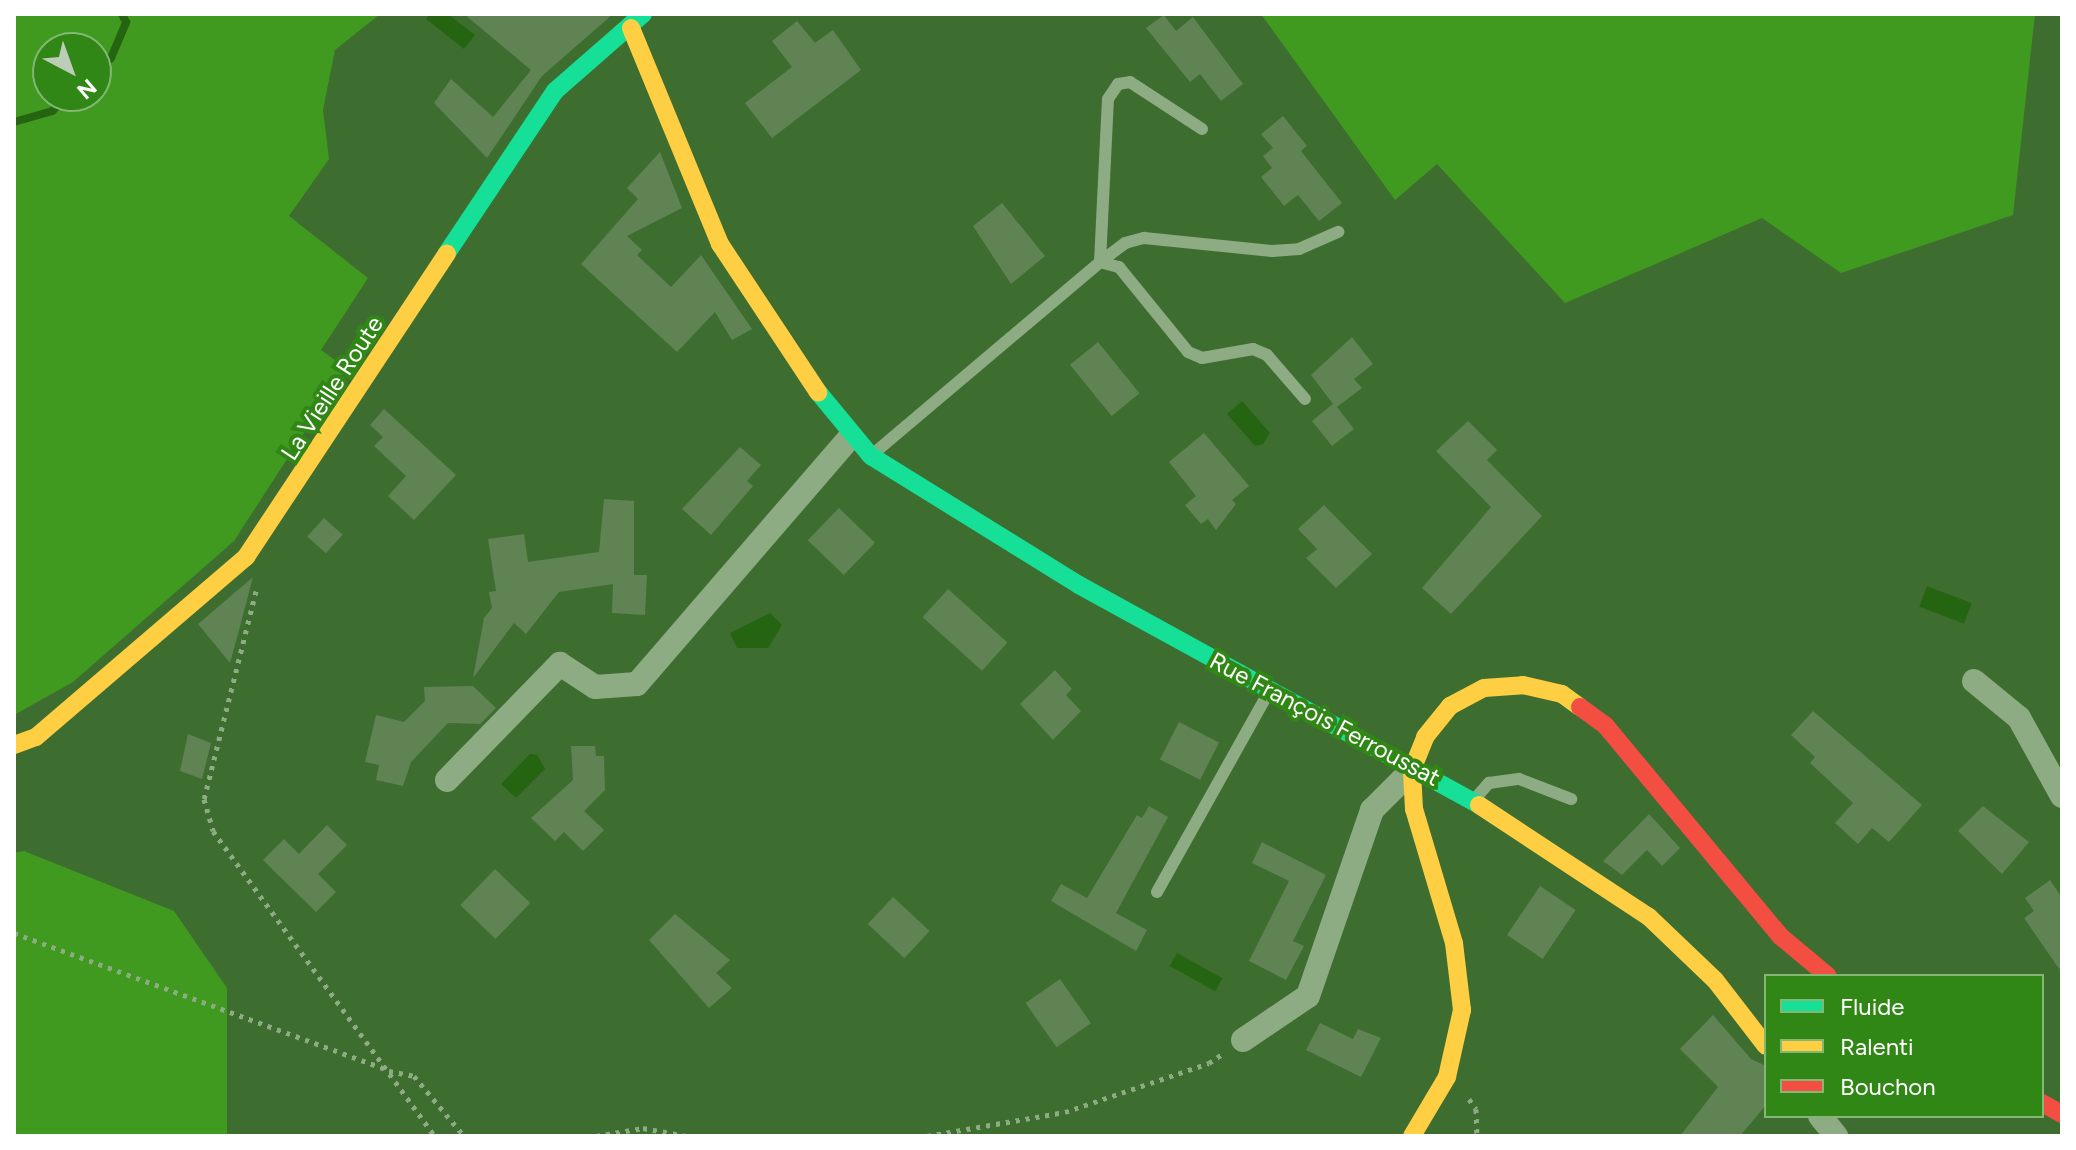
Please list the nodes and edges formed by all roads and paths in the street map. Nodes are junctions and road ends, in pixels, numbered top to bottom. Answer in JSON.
{"nodes":[{"id":1,"x":637,"y":21,"type":"edge"},
{"id":2,"x":1202,"y":129,"type":"dead end"},
{"id":3,"x":1338,"y":232,"type":"dead end"},
{"id":4,"x":1100,"y":262,"type":"junction"},
{"id":5,"x":1305,"y":399,"type":"dead end"},
{"id":6,"x":850,"y":437,"type":"junction"},
{"id":7,"x":871,"y":456,"type":"junction"},
{"id":8,"x":246,"y":557,"type":"junction"},
{"id":9,"x":1974,"y":681,"type":"dead end"},
{"id":10,"x":1269,"y":692,"type":"junction"},
{"id":11,"x":14,"y":745,"type":"edge"},
{"id":12,"x":1412,"y":770,"type":"junction"},
{"id":13,"x":447,"y":780,"type":"dead end"},
{"id":14,"x":2062,"y":796,"type":"edge"},
{"id":15,"x":1571,"y":799,"type":"dead end"},
{"id":16,"x":1474,"y":800,"type":"junction"},
{"id":17,"x":1157,"y":892,"type":"dead end"},
{"id":18,"x":14,"y":933,"type":"edge"},
{"id":19,"x":1826,"y":974,"type":"edge"},
{"id":20,"x":1243,"y":1040,"type":"joint"},
{"id":21,"x":1764,"y":1043,"type":"edge"},
{"id":22,"x":387,"y":1070,"type":"junction"},
{"id":23,"x":2044,"y":1104,"type":"edge"},
{"id":24,"x":2062,"y":1114,"type":"edge"},
{"id":25,"x":1822,"y":1118,"type":"edge"},
{"id":26,"x":435,"y":1136,"type":"edge"},
{"id":27,"x":464,"y":1136,"type":"edge"},
{"id":28,"x":596,"y":1136,"type":"edge"},
{"id":29,"x":686,"y":1136,"type":"edge"},
{"id":30,"x":927,"y":1136,"type":"edge"},
{"id":31,"x":1412,"y":1136,"type":"edge"},
{"id":32,"x":1836,"y":1136,"type":"edge"}],
"edges":[{"from":1,"to":6,"type":"street","name":"Rue François Ferroussat"},
{"from":1,"to":8,"type":"street","name":"La Vieille Route"},
{"from":2,"to":4,"type":"lane"},
{"from":3,"to":4,"type":"lane"},
{"from":4,"to":5,"type":"lane"},
{"from":4,"to":7,"type":"lane"},
{"from":6,"to":7,"type":"street","name":"Rue François Ferroussat"},
{"from":6,"to":13,"type":"street"},
{"from":7,"to":10,"type":"street","name":"Rue François Ferroussat"},
{"from":8,"to":11,"type":"street","name":"La Vieille Route"},
{"from":8,"to":22,"type":"path"},
{"from":9,"to":14,"type":"street"},
{"from":10,"to":12,"type":"street","name":"Rue François Ferroussat"},
{"from":10,"to":17,"type":"lane"},
{"from":12,"to":16,"type":"street","name":"Rue François Ferroussat"},
{"from":12,"to":19,"type":"street"},
{"from":12,"to":20,"type":"street"},
{"from":12,"to":31,"type":"street"},
{"from":15,"to":16,"type":"lane"},
{"from":16,"to":21,"type":"street","name":"Rue François Ferroussat"},
{"from":18,"to":22,"type":"path"},
{"from":20,"to":30,"type":"path"},
{"from":22,"to":26,"type":"path"},
{"from":22,"to":27,"type":"path"},
{"from":23,"to":24,"type":"street"},
{"from":25,"to":32,"type":"street"},
{"from":28,"to":29,"type":"path"}]}
